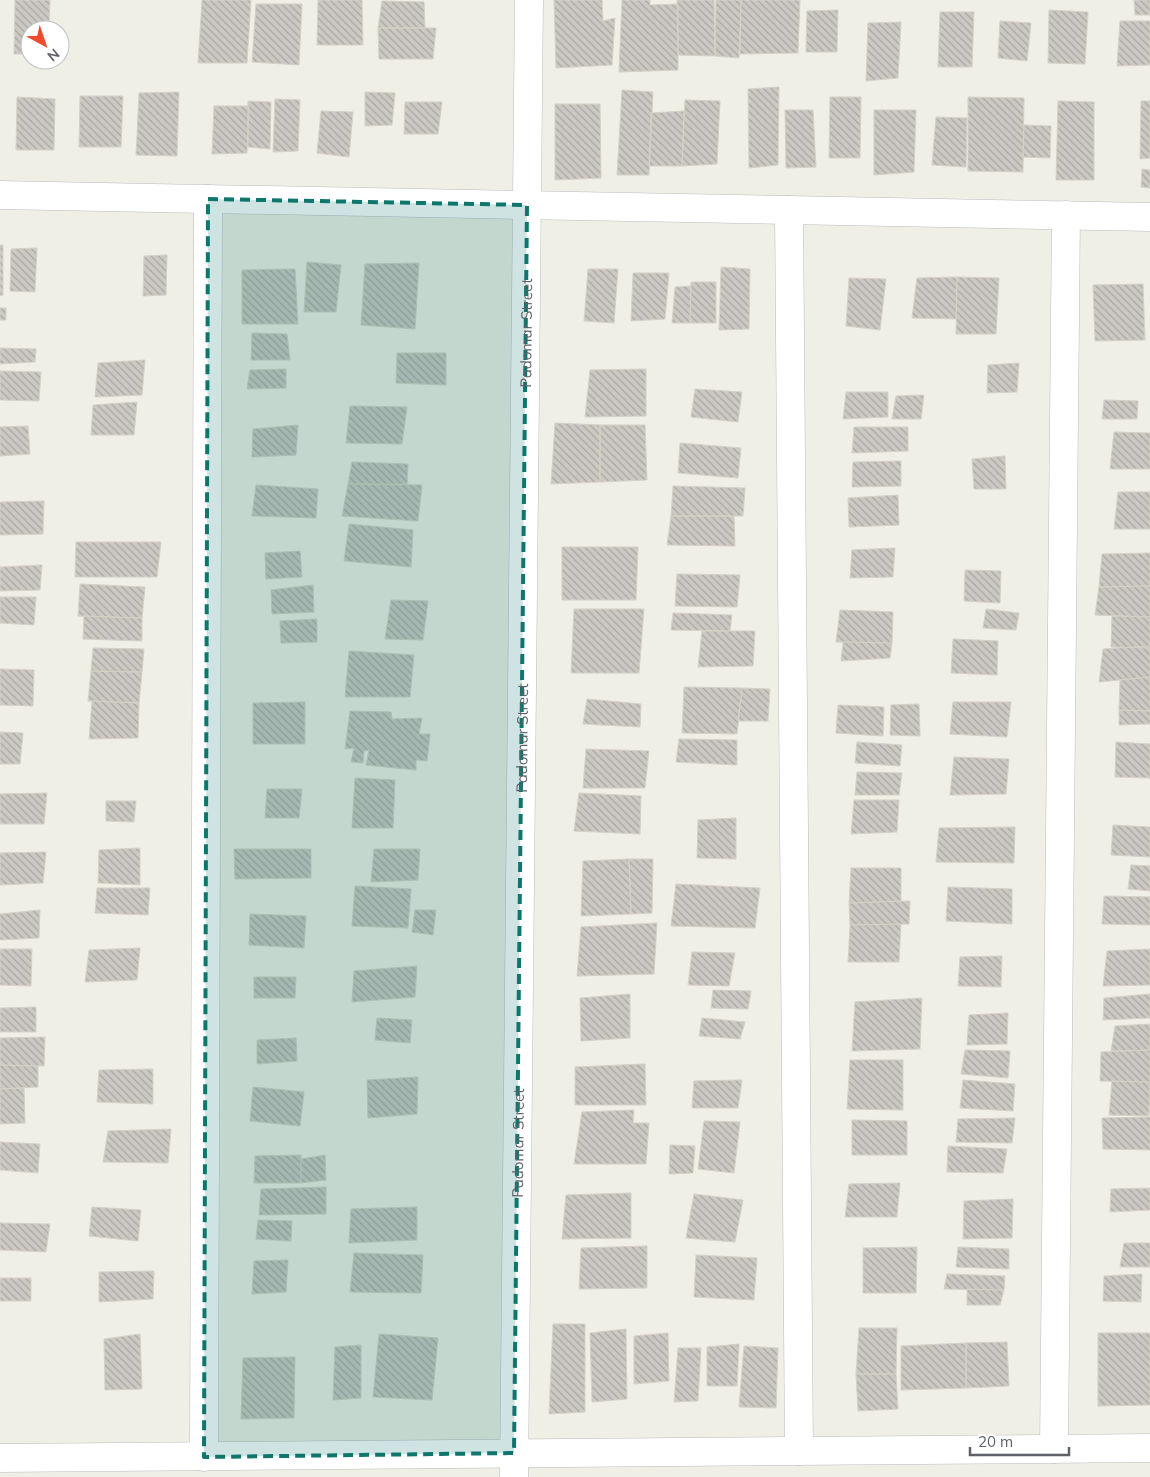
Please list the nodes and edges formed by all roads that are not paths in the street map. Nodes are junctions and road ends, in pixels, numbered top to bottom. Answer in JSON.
{"nodes":[{"id":1,"x":529,"y":0,"type":"edge"},
{"id":2,"x":0,"y":195,"type":"edge"},
{"id":3,"x":208,"y":199,"type":"junction"},
{"id":4,"x":527,"y":205,"type":"junction"},
{"id":5,"x":789,"y":210,"type":"junction"},
{"id":6,"x":1066,"y":215,"type":"junction"},
{"id":7,"x":1150,"y":217,"type":"edge"},
{"id":8,"x":1150,"y":1448,"type":"edge"},
{"id":9,"x":1054,"y":1449,"type":"junction"},
{"id":10,"x":799,"y":1451,"type":"junction"},
{"id":11,"x":204,"y":1457,"type":"junction"},
{"id":12,"x":0,"y":1458,"type":"edge"},
{"id":13,"x":514,"y":1465,"type":"edge"}],
"edges":[{"from":1,"to":4,"type":"street","name":"Padomar Street"},
{"from":2,"to":3,"type":"street"},
{"from":3,"to":4,"type":"street"},
{"from":3,"to":11,"type":"street"},
{"from":4,"to":5,"type":"street"},
{"from":4,"to":13,"type":"street","name":"Padomar Street"},
{"from":5,"to":6,"type":"street"},
{"from":5,"to":10,"type":"street"},
{"from":6,"to":7,"type":"street"},
{"from":6,"to":9,"type":"street"},
{"from":8,"to":9,"type":"street"},
{"from":9,"to":10,"type":"street"},
{"from":10,"to":13,"type":"street"},
{"from":11,"to":12,"type":"street"},
{"from":11,"to":13,"type":"street"}]}
